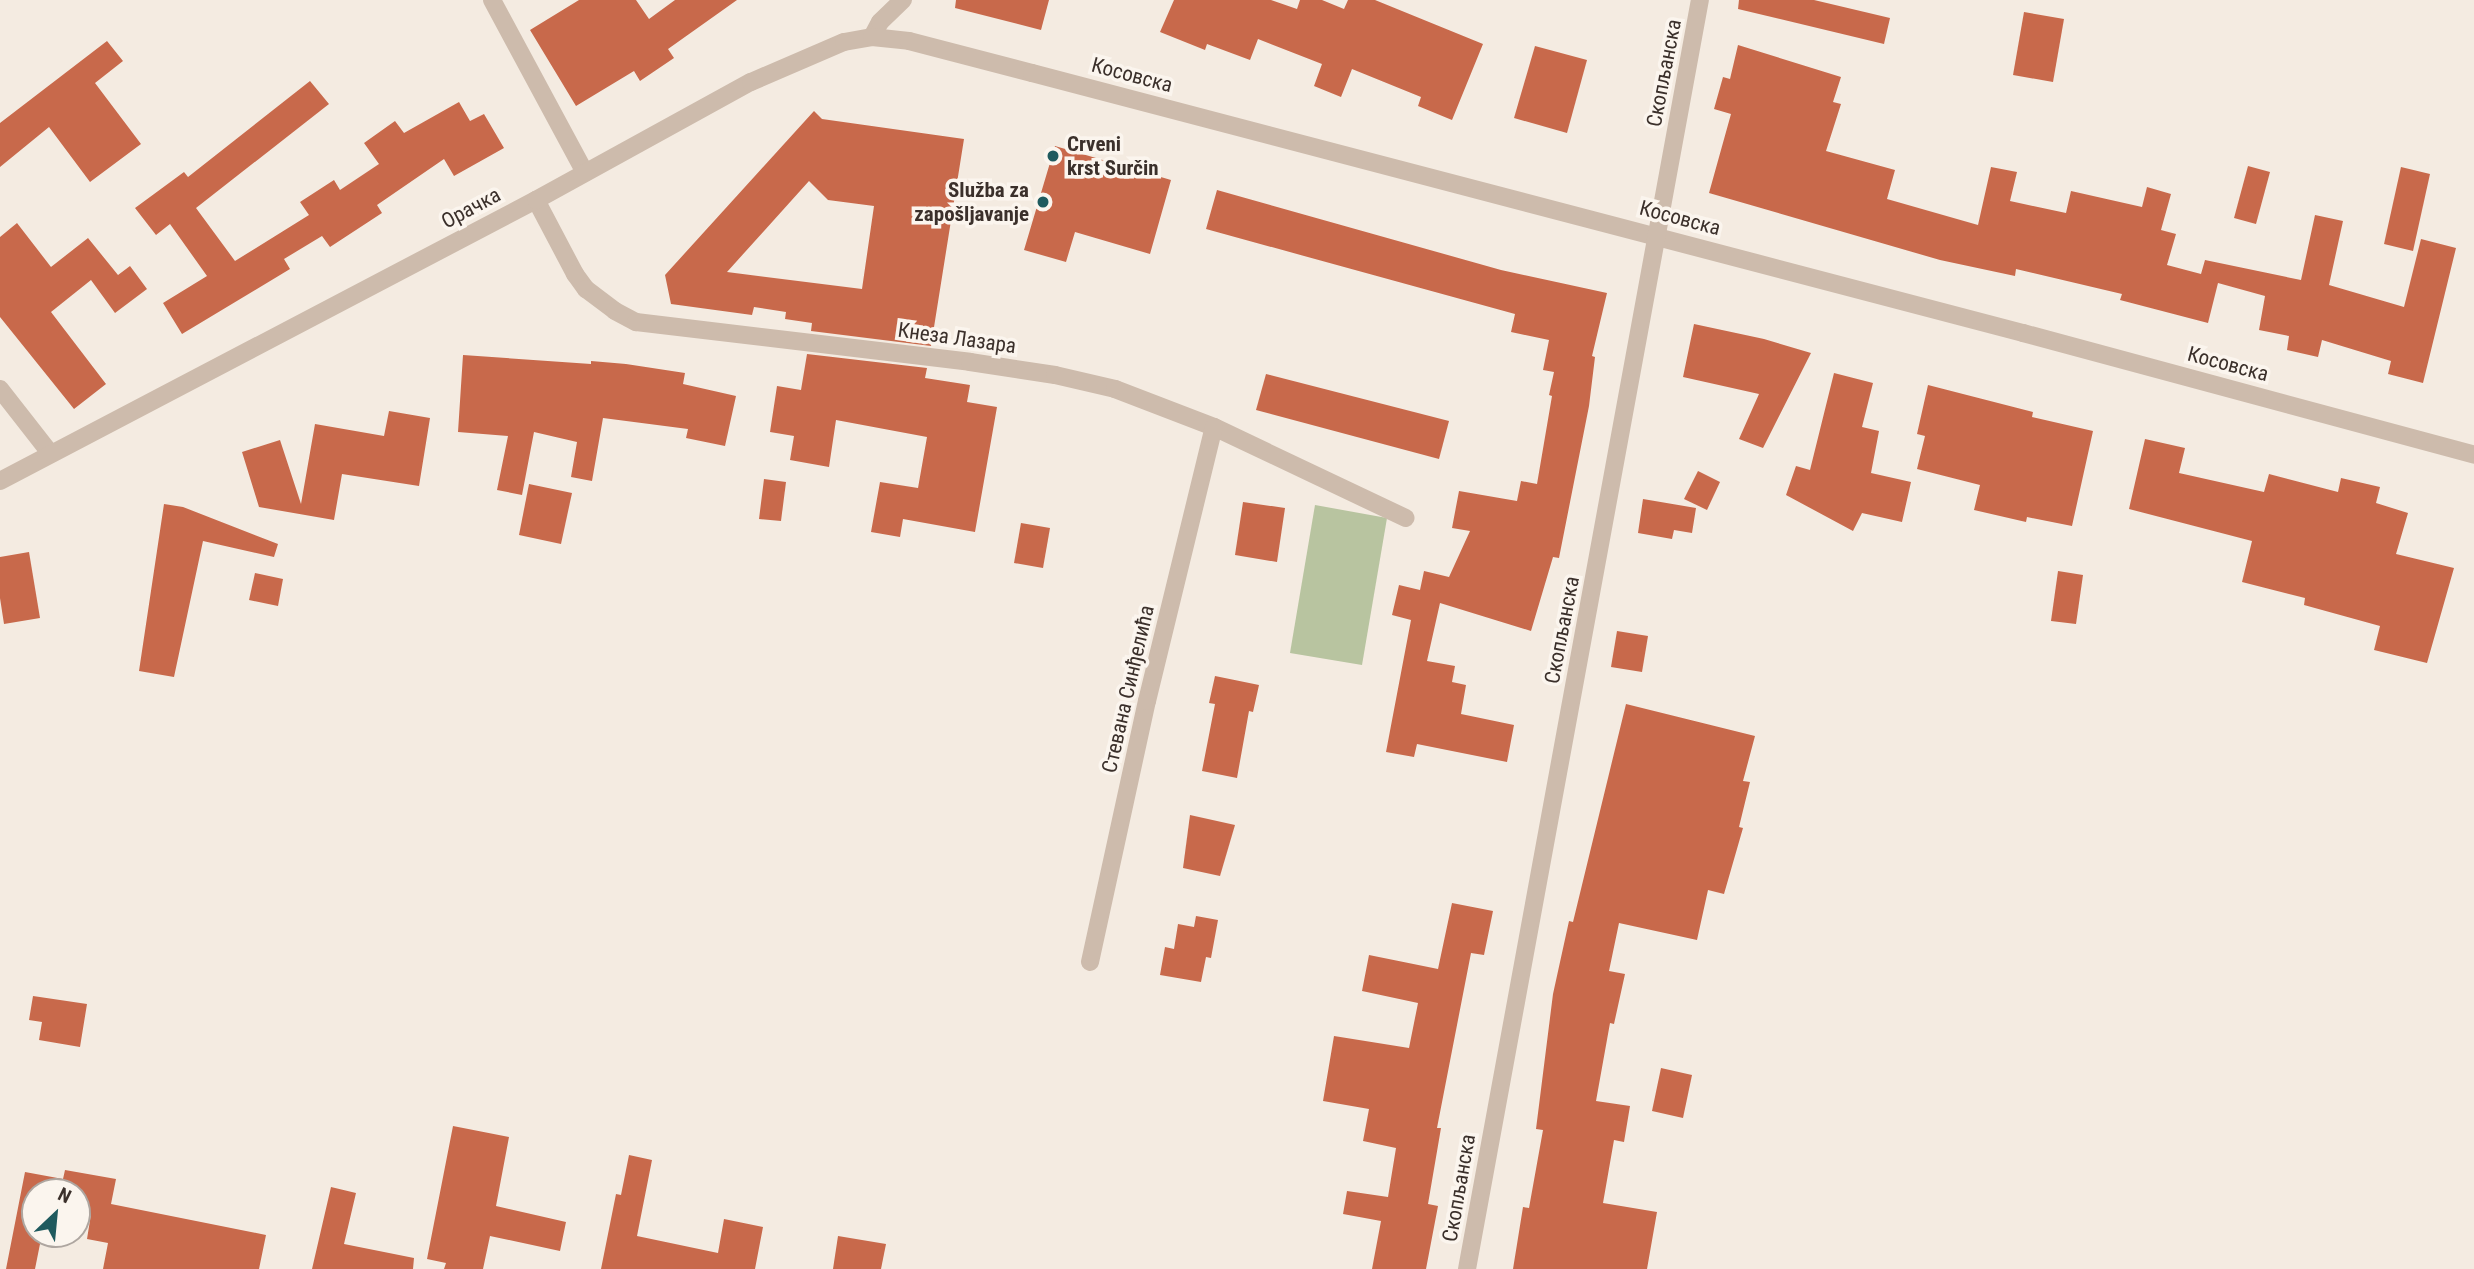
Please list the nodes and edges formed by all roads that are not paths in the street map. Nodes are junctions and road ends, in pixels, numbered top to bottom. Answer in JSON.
{"nodes":[{"id":1,"x":492,"y":0,"type":"edge"},
{"id":2,"x":903,"y":0,"type":"edge"},
{"id":3,"x":1700,"y":0,"type":"edge"},
{"id":4,"x":872,"y":37,"type":"junction"},
{"id":5,"x":585,"y":173,"type":"junction"},
{"id":6,"x":536,"y":200,"type":"junction"},
{"id":7,"x":1657,"y":236,"type":"junction"},
{"id":8,"x":0,"y":389,"type":"edge"},
{"id":9,"x":1214,"y":427,"type":"junction"},
{"id":10,"x":50,"y":453,"type":"junction"},
{"id":11,"x":2474,"y":455,"type":"edge"},
{"id":12,"x":0,"y":481,"type":"edge"},
{"id":13,"x":1406,"y":518,"type":"dead end"},
{"id":14,"x":1090,"y":961,"type":"dead end"},
{"id":15,"x":1467,"y":1269,"type":"edge"}],
"edges":[{"from":1,"to":5,"type":"street"},
{"from":2,"to":4,"type":"street"},
{"from":3,"to":7,"type":"street","name":"Скопљанска"},
{"from":4,"to":5,"type":"street","name":"Орачка"},
{"from":4,"to":7,"type":"street","name":"Косовска"},
{"from":5,"to":6,"type":"street","name":"Орачка"},
{"from":6,"to":9,"type":"street","name":"Кнеза Лазара"},
{"from":6,"to":10,"type":"street","name":"Орачка"},
{"from":7,"to":11,"type":"street","name":"Косовска"},
{"from":7,"to":15,"type":"street","name":"Скопљанска"},
{"from":8,"to":10,"type":"street"},
{"from":9,"to":13,"type":"street","name":"Кнеза Лазара"},
{"from":9,"to":14,"type":"street","name":"Стевана Синђелића"},
{"from":10,"to":12,"type":"street","name":"Орачка"}]}
